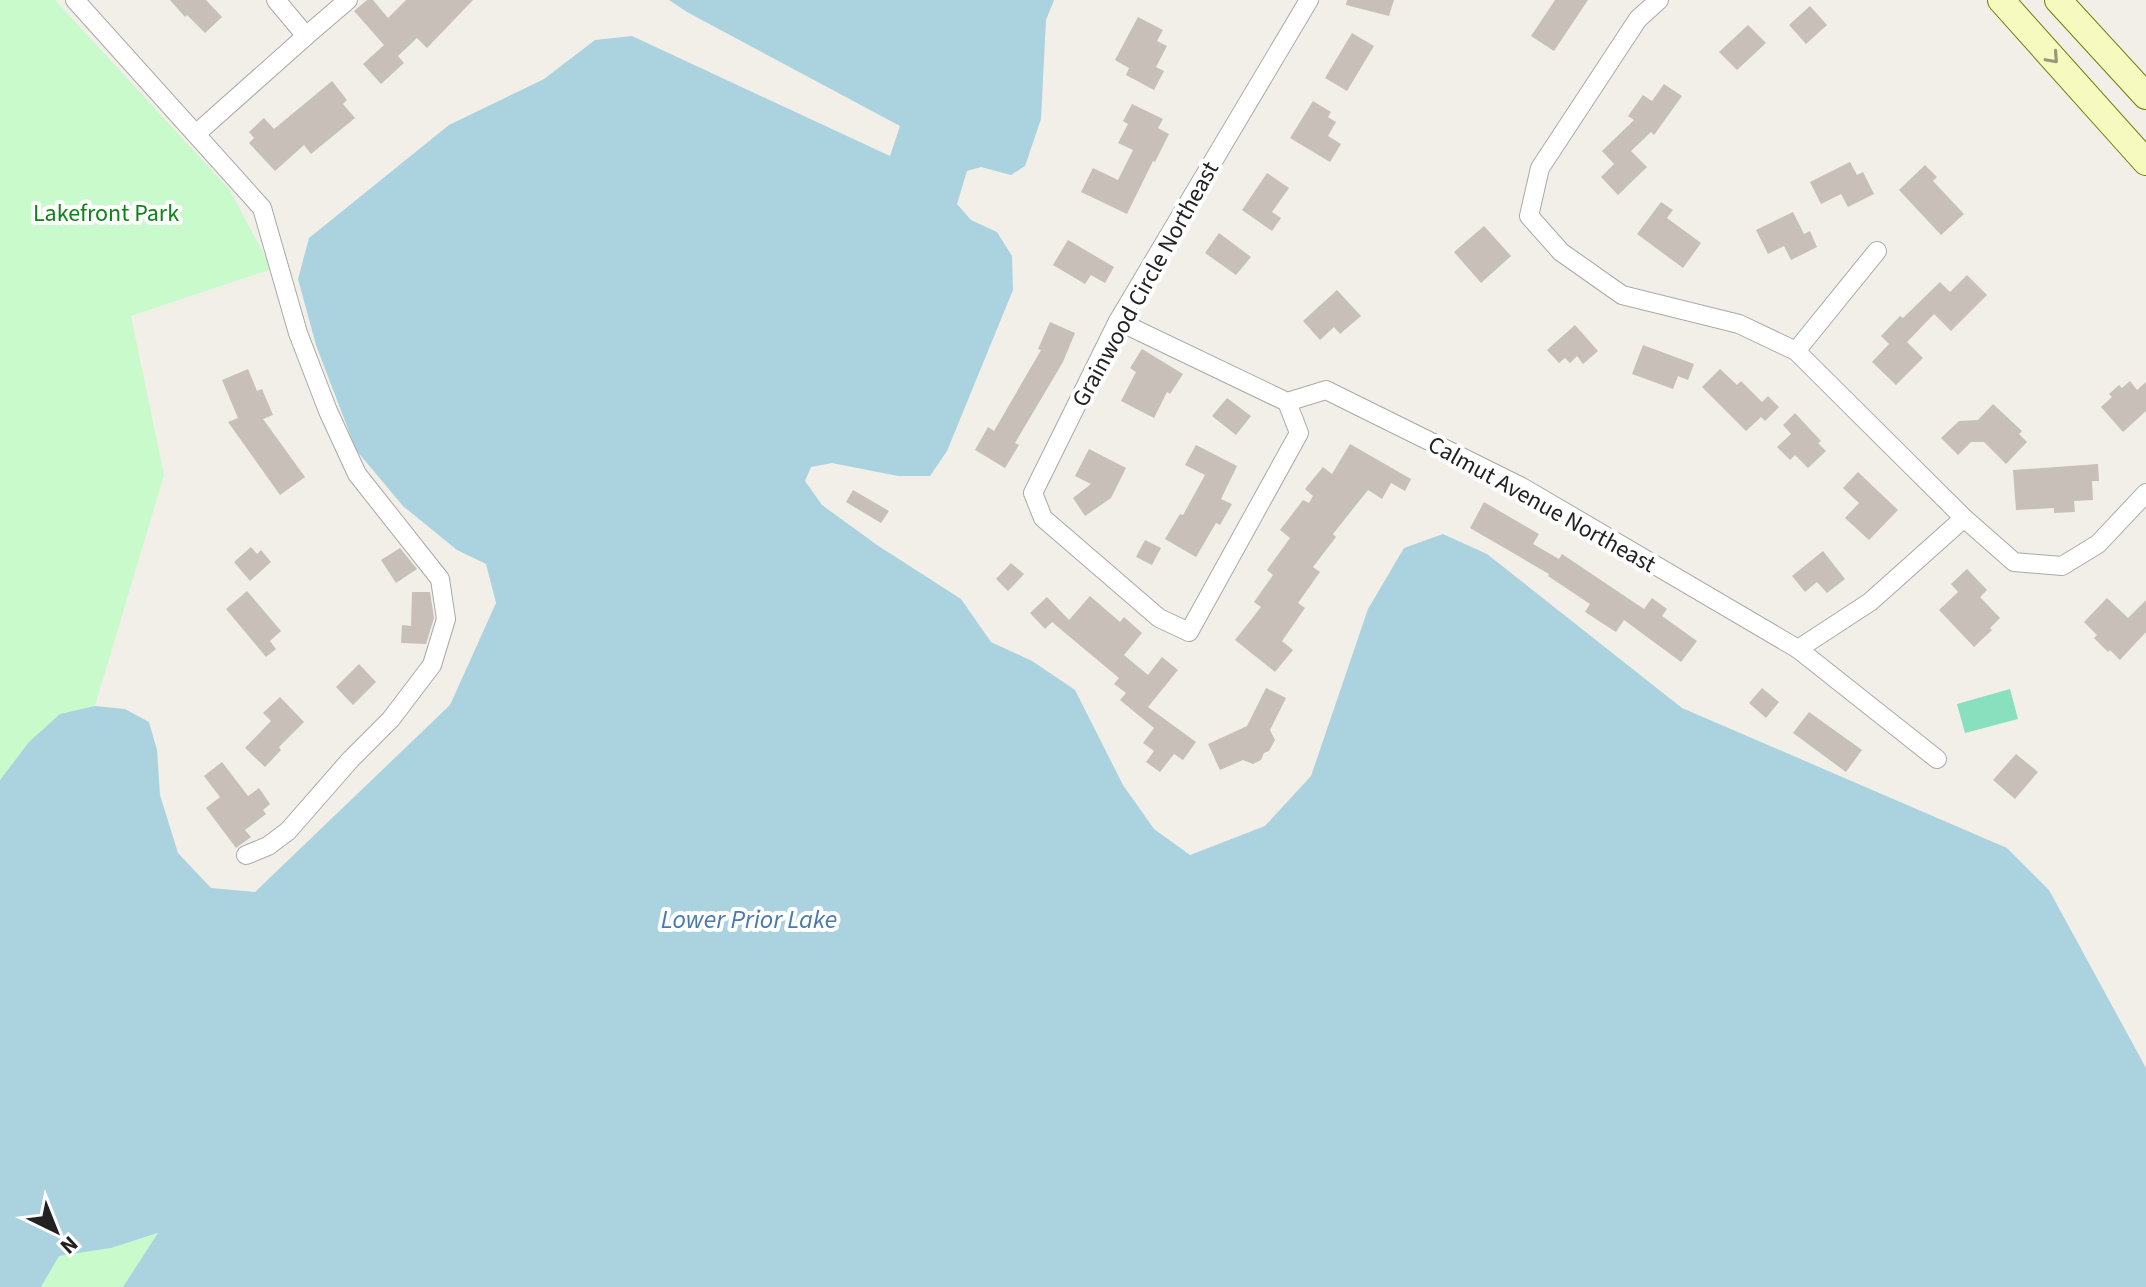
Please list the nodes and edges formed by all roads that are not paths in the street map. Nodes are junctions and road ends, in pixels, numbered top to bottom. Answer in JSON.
{"nodes":[{"id":1,"x":75,"y":0,"type":"edge"},
{"id":2,"x":276,"y":0,"type":"edge"},
{"id":3,"x":348,"y":0,"type":"edge"},
{"id":4,"x":1309,"y":0,"type":"edge"},
{"id":5,"x":1659,"y":0,"type":"edge"},
{"id":6,"x":2001,"y":0,"type":"edge"},
{"id":7,"x":2058,"y":0,"type":"edge"},
{"id":8,"x":306,"y":36,"type":"junction"},
{"id":9,"x":2146,"y":96,"type":"edge"},
{"id":10,"x":197,"y":133,"type":"junction"},
{"id":11,"x":2146,"y":162,"type":"edge"},
{"id":12,"x":1877,"y":251,"type":"dead end"},
{"id":13,"x":1118,"y":321,"type":"junction"},
{"id":14,"x":1796,"y":351,"type":"junction"},
{"id":15,"x":1287,"y":402,"type":"junction"},
{"id":16,"x":2146,"y":493,"type":"edge"},
{"id":17,"x":1964,"y":518,"type":"junction"},
{"id":18,"x":1798,"y":649,"type":"junction"},
{"id":19,"x":1937,"y":759,"type":"dead end"},
{"id":20,"x":246,"y":855,"type":"dead end"}],
"edges":[{"from":1,"to":10,"type":"street"},
{"from":2,"to":8,"type":"street"},
{"from":3,"to":8,"type":"street"},
{"from":4,"to":13,"type":"street","name":"Grainwood Circle Northeast"},
{"from":5,"to":14,"type":"street"},
{"from":6,"to":11,"type":"main road","one_way":true},
{"from":7,"to":9,"type":"main road"},
{"from":8,"to":10,"type":"street"},
{"from":10,"to":20,"type":"street"},
{"from":12,"to":14,"type":"street"},
{"from":13,"to":15,"type":"street"},
{"from":13,"to":15,"type":"street","name":"Grainwood Circle Northeast"},
{"from":14,"to":17,"type":"street"},
{"from":15,"to":18,"type":"street","name":"Calmut Avenue Northeast"},
{"from":16,"to":17,"type":"street"},
{"from":17,"to":18,"type":"street"},
{"from":18,"to":19,"type":"street","name":"Calmut Avenue Northeast"}]}
